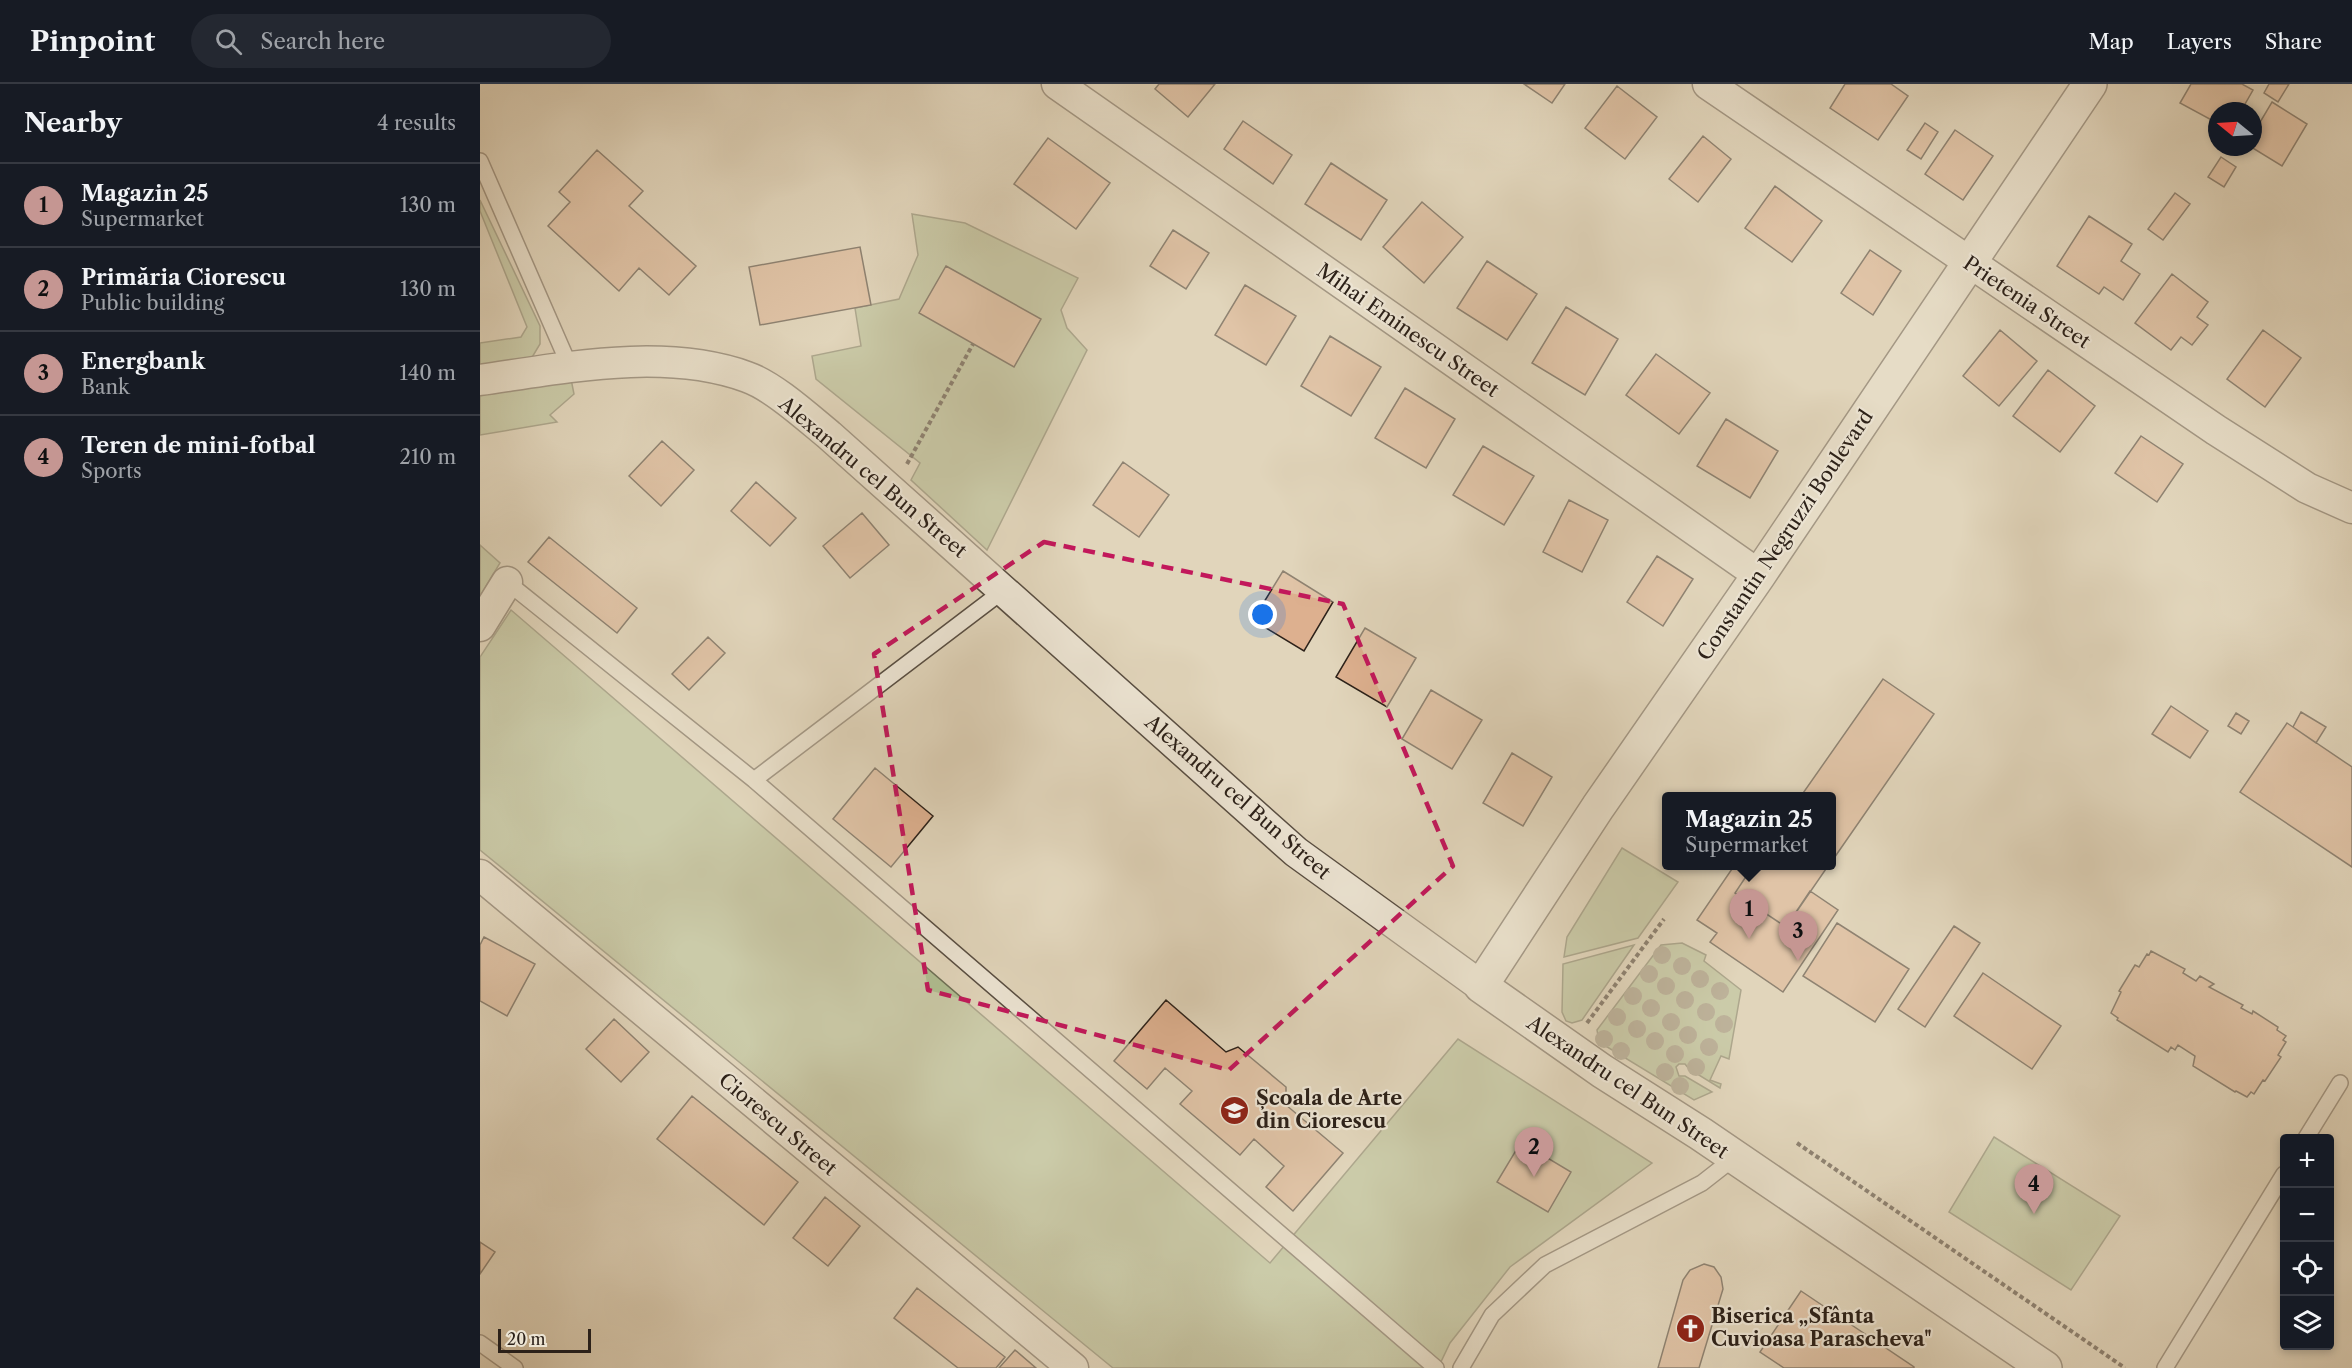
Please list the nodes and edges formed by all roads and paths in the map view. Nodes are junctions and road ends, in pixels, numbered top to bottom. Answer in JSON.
{"nodes":[{"id":1,"x":1057,"y":84,"type":"edge"},
{"id":2,"x":1708,"y":84,"type":"edge"},
{"id":3,"x":2090,"y":84,"type":"edge"},
{"id":4,"x":480,"y":161,"type":"edge"},
{"id":5,"x":1968,"y":262,"type":"junction"},
{"id":6,"x":973,"y":344,"type":"dead end"},
{"id":7,"x":570,"y":367,"type":"junction"},
{"id":8,"x":480,"y":380,"type":"edge"},
{"id":9,"x":892,"y":491,"type":"junction"},
{"id":10,"x":2352,"y":508,"type":"edge"},
{"id":11,"x":1759,"y":575,"type":"junction"},
{"id":12,"x":507,"y":582,"type":"joint"},
{"id":13,"x":1004,"y":590,"type":"junction"},
{"id":14,"x":480,"y":626,"type":"edge"},
{"id":15,"x":754,"y":780,"type":"junction"},
{"id":16,"x":481,"y":880,"type":"edge"},
{"id":17,"x":1664,"y":919,"type":"dead end"},
{"id":18,"x":1481,"y":986,"type":"junction"},
{"id":19,"x":1569,"y":1048,"type":"junction"},
{"id":20,"x":2340,"y":1083,"type":"dead end"},
{"id":21,"x":2308,"y":1134,"type":"edge"},
{"id":22,"x":1797,"y":1143,"type":"dead end"},
{"id":23,"x":1734,"y":1158,"type":"junction"},
{"id":24,"x":2280,"y":1181,"type":"edge"},
{"id":25,"x":480,"y":1343,"type":"edge"},
{"id":26,"x":516,"y":1368,"type":"edge"},
{"id":27,"x":1071,"y":1368,"type":"edge"},
{"id":28,"x":1436,"y":1368,"type":"edge"},
{"id":29,"x":1461,"y":1368,"type":"edge"},
{"id":30,"x":2045,"y":1368,"type":"edge"},
{"id":31,"x":2125,"y":1368,"type":"edge"},
{"id":32,"x":2165,"y":1368,"type":"edge"}],
"edges":[{"from":1,"to":11,"type":"street","name":"Mihai Eminescu Street"},
{"from":2,"to":5,"type":"street","name":"Prietenia Street"},
{"from":3,"to":5,"type":"street","name":"Constantin Negruzzi Boulevard"},
{"from":4,"to":7,"type":"lane"},
{"from":5,"to":10,"type":"street","name":"Prietenia Street"},
{"from":5,"to":11,"type":"street","name":"Constantin Negruzzi Boulevard"},
{"from":6,"to":9,"type":"path"},
{"from":7,"to":8,"type":"street","name":"Alexandru cel Bun Street"},
{"from":7,"to":9,"type":"street","name":"Alexandru cel Bun Street"},
{"from":9,"to":13,"type":"street","name":"Alexandru cel Bun Street"},
{"from":11,"to":18,"type":"street","name":"Constantin Negruzzi Boulevard"},
{"from":12,"to":14,"type":"street"},
{"from":12,"to":15,"type":"lane"},
{"from":13,"to":15,"type":"lane"},
{"from":13,"to":18,"type":"street","name":"Alexandru cel Bun Street"},
{"from":15,"to":28,"type":"lane"},
{"from":16,"to":27,"type":"street","name":"Ciorescu Street"},
{"from":17,"to":19,"type":"path"},
{"from":18,"to":19,"type":"street","name":"Alexandru cel Bun Street"},
{"from":19,"to":23,"type":"street","name":"Alexandru cel Bun Street"},
{"from":20,"to":21,"type":"lane"},
{"from":22,"to":31,"type":"path"},
{"from":23,"to":29,"type":"lane"},
{"from":23,"to":30,"type":"street","name":"Alexandru cel Bun Street"},
{"from":24,"to":32,"type":"lane"},
{"from":25,"to":26,"type":"lane"}]}
